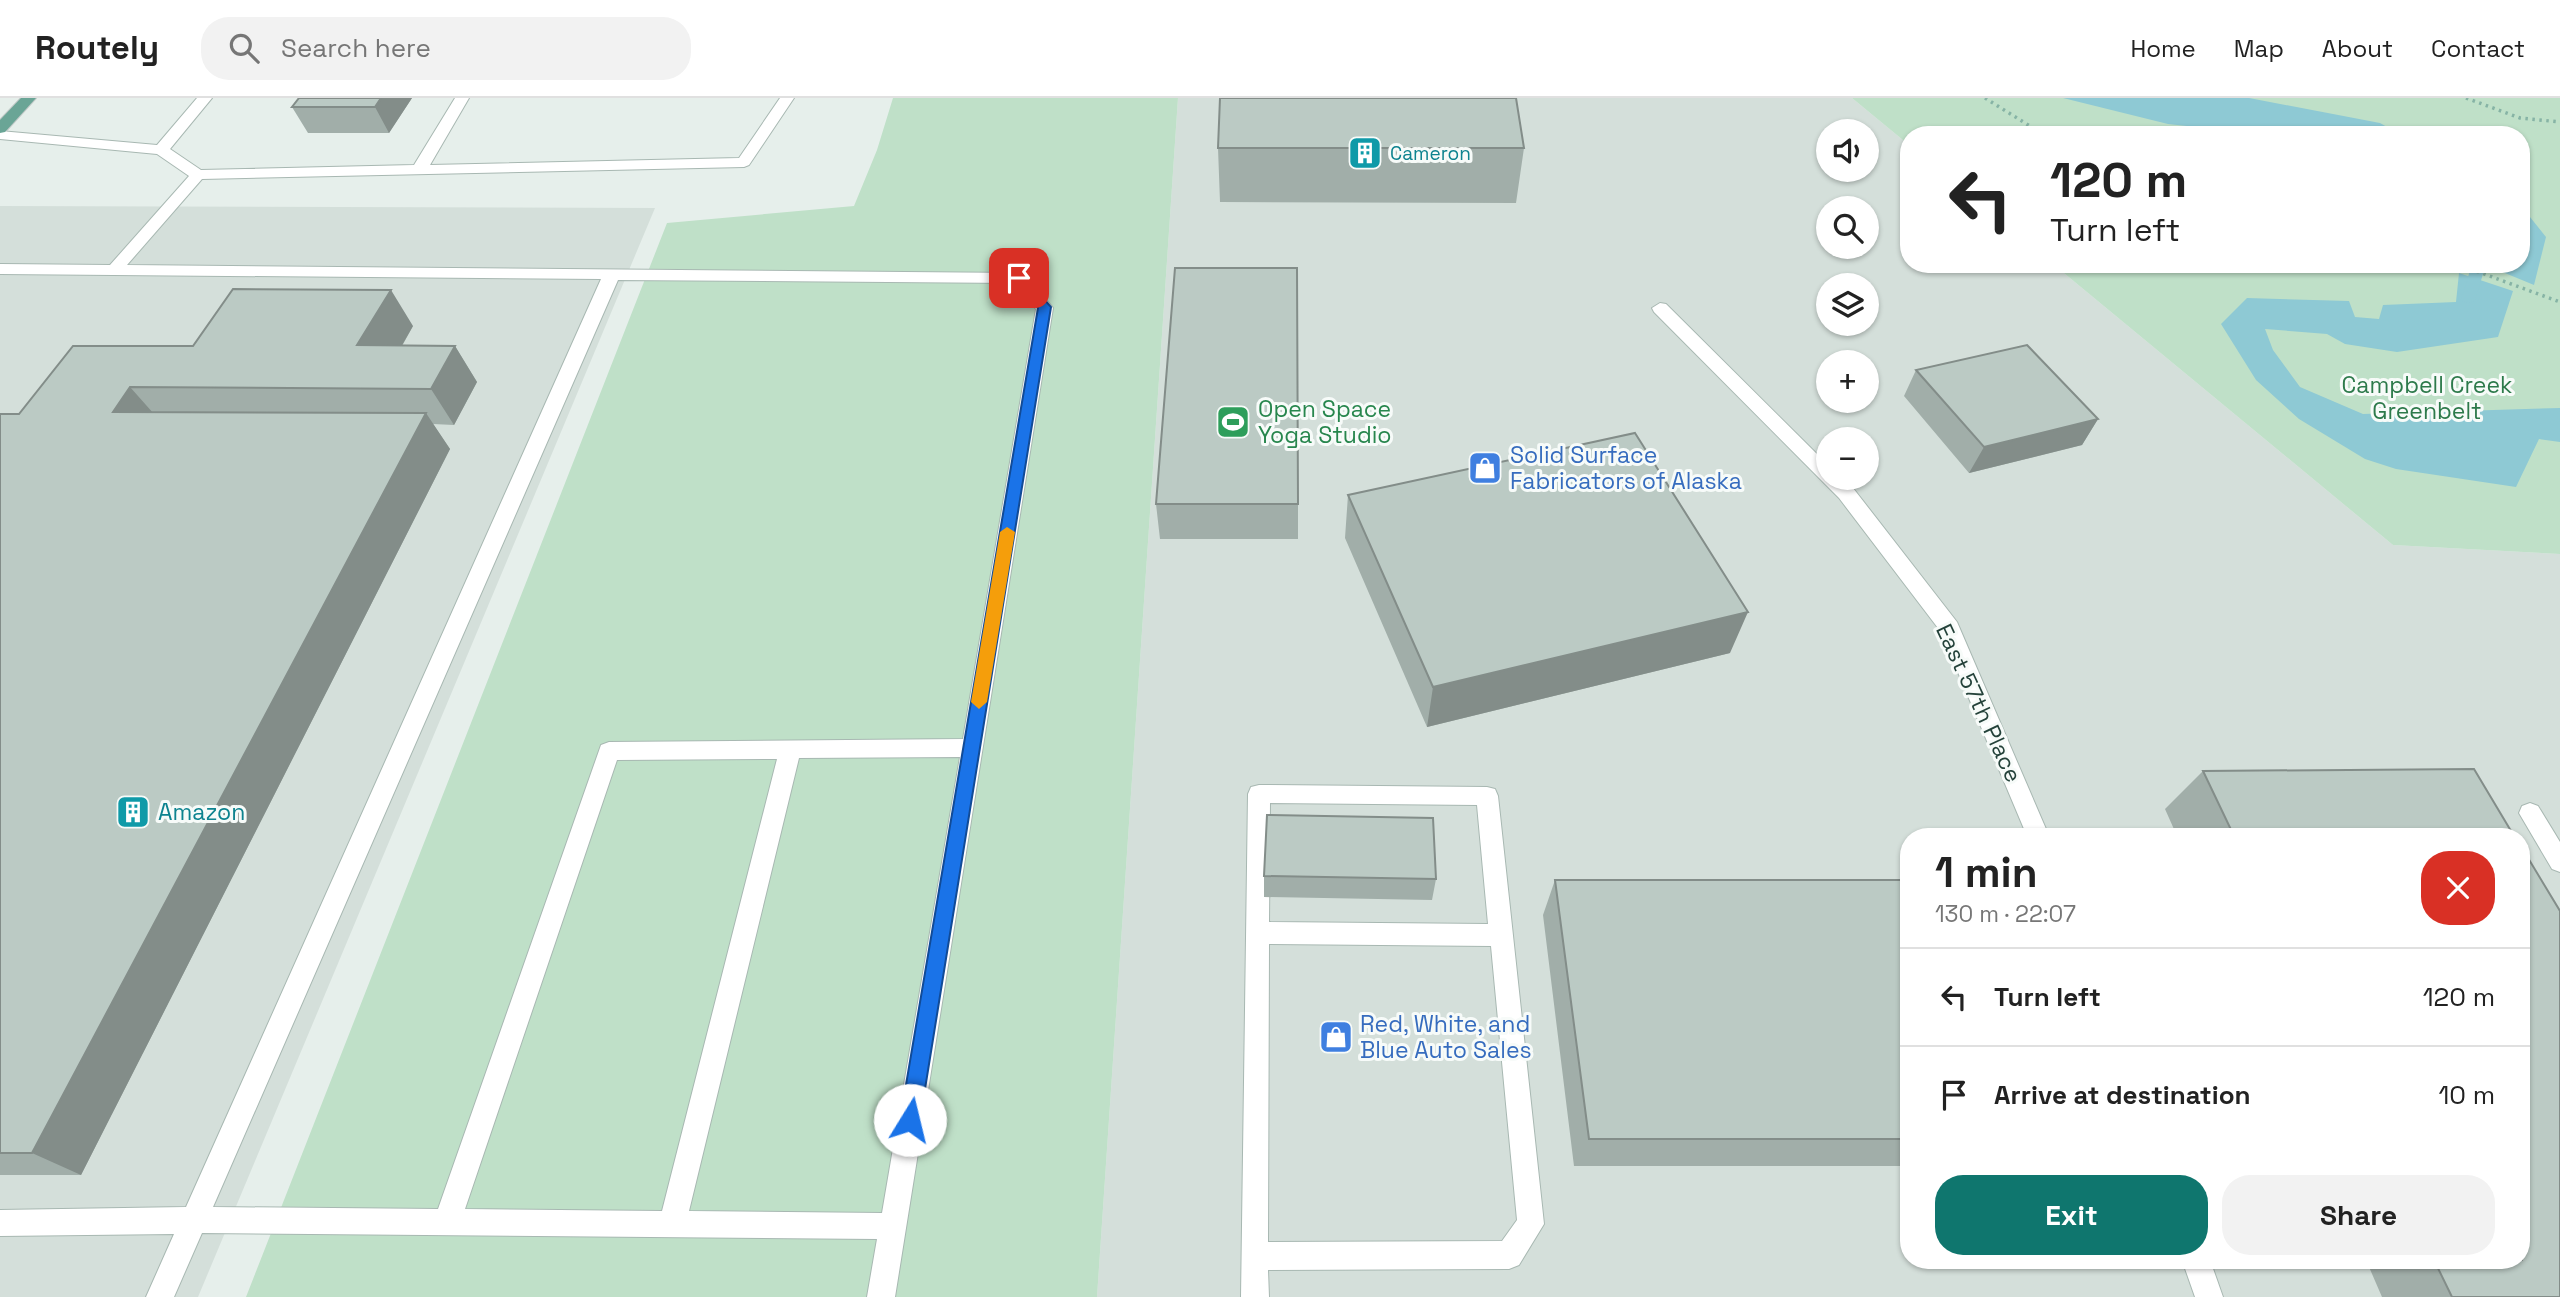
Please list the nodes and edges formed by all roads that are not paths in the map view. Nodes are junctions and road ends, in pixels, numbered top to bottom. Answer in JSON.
{"nodes":[{"id":1,"x":29,"y":98,"type":"edge"},
{"id":2,"x":205,"y":98,"type":"edge"},
{"id":3,"x":462,"y":98,"type":"edge"},
{"id":4,"x":787,"y":98,"type":"edge"},
{"id":5,"x":0,"y":128,"type":"edge"},
{"id":6,"x":0,"y":135,"type":"edge"},
{"id":7,"x":161,"y":150,"type":"junction"},
{"id":8,"x":419,"y":170,"type":"junction"},
{"id":9,"x":198,"y":175,"type":"junction"},
{"id":10,"x":0,"y":269,"type":"edge"},
{"id":11,"x":114,"y":270,"type":"junction"},
{"id":12,"x":612,"y":275,"type":"junction"},
{"id":13,"x":1660,"y":308,"type":"dead end"},
{"id":14,"x":1816,"y":464,"type":"edge"},
{"id":15,"x":1842,"y":490,"type":"edge"},
{"id":16,"x":971,"y":748,"type":"junction"},
{"id":17,"x":790,"y":750,"type":"junction"},
{"id":18,"x":2530,"y":813,"type":"dead end"},
{"id":19,"x":2035,"y":828,"type":"edge"},
{"id":20,"x":2560,"y":862,"type":"edge"},
{"id":21,"x":1258,"y":933,"type":"junction"},
{"id":22,"x":1501,"y":935,"type":"junction"},
{"id":23,"x":194,"y":1220,"type":"junction"},
{"id":24,"x":447,"y":1222,"type":"junction"},
{"id":25,"x":0,"y":1223,"type":"edge"},
{"id":26,"x":672,"y":1224,"type":"junction"},
{"id":27,"x":893,"y":1226,"type":"junction"},
{"id":28,"x":1254,"y":1256,"type":"junction"},
{"id":29,"x":2199,"y":1269,"type":"edge"},
{"id":30,"x":160,"y":1297,"type":"edge"},
{"id":31,"x":881,"y":1297,"type":"edge"},
{"id":32,"x":1255,"y":1297,"type":"edge"},
{"id":33,"x":2209,"y":1297,"type":"edge"}],
"edges":[{"from":1,"to":5,"type":"main road"},
{"from":2,"to":7,"type":"street"},
{"from":3,"to":8,"type":"street"},
{"from":4,"to":8,"type":"street"},
{"from":6,"to":7,"type":"street"},
{"from":7,"to":9,"type":"street"},
{"from":8,"to":9,"type":"street"},
{"from":9,"to":11,"type":"street"},
{"from":10,"to":11,"type":"street"},
{"from":11,"to":12,"type":"street"},
{"from":12,"to":16,"type":"street"},
{"from":12,"to":23,"type":"street"},
{"from":13,"to":14,"type":"street","name":"East 57th Place"},
{"from":15,"to":19,"type":"street","name":"East 57th Place"},
{"from":16,"to":17,"type":"street"},
{"from":16,"to":27,"type":"street"},
{"from":17,"to":24,"type":"street"},
{"from":17,"to":26,"type":"street"},
{"from":18,"to":20,"type":"street"},
{"from":21,"to":22,"type":"street"},
{"from":21,"to":22,"type":"street"},
{"from":21,"to":28,"type":"street"},
{"from":22,"to":28,"type":"street"},
{"from":23,"to":24,"type":"street"},
{"from":23,"to":25,"type":"street"},
{"from":23,"to":30,"type":"street"},
{"from":24,"to":26,"type":"street"},
{"from":26,"to":27,"type":"street"},
{"from":27,"to":31,"type":"street"},
{"from":28,"to":32,"type":"street"},
{"from":29,"to":33,"type":"street"}]}
